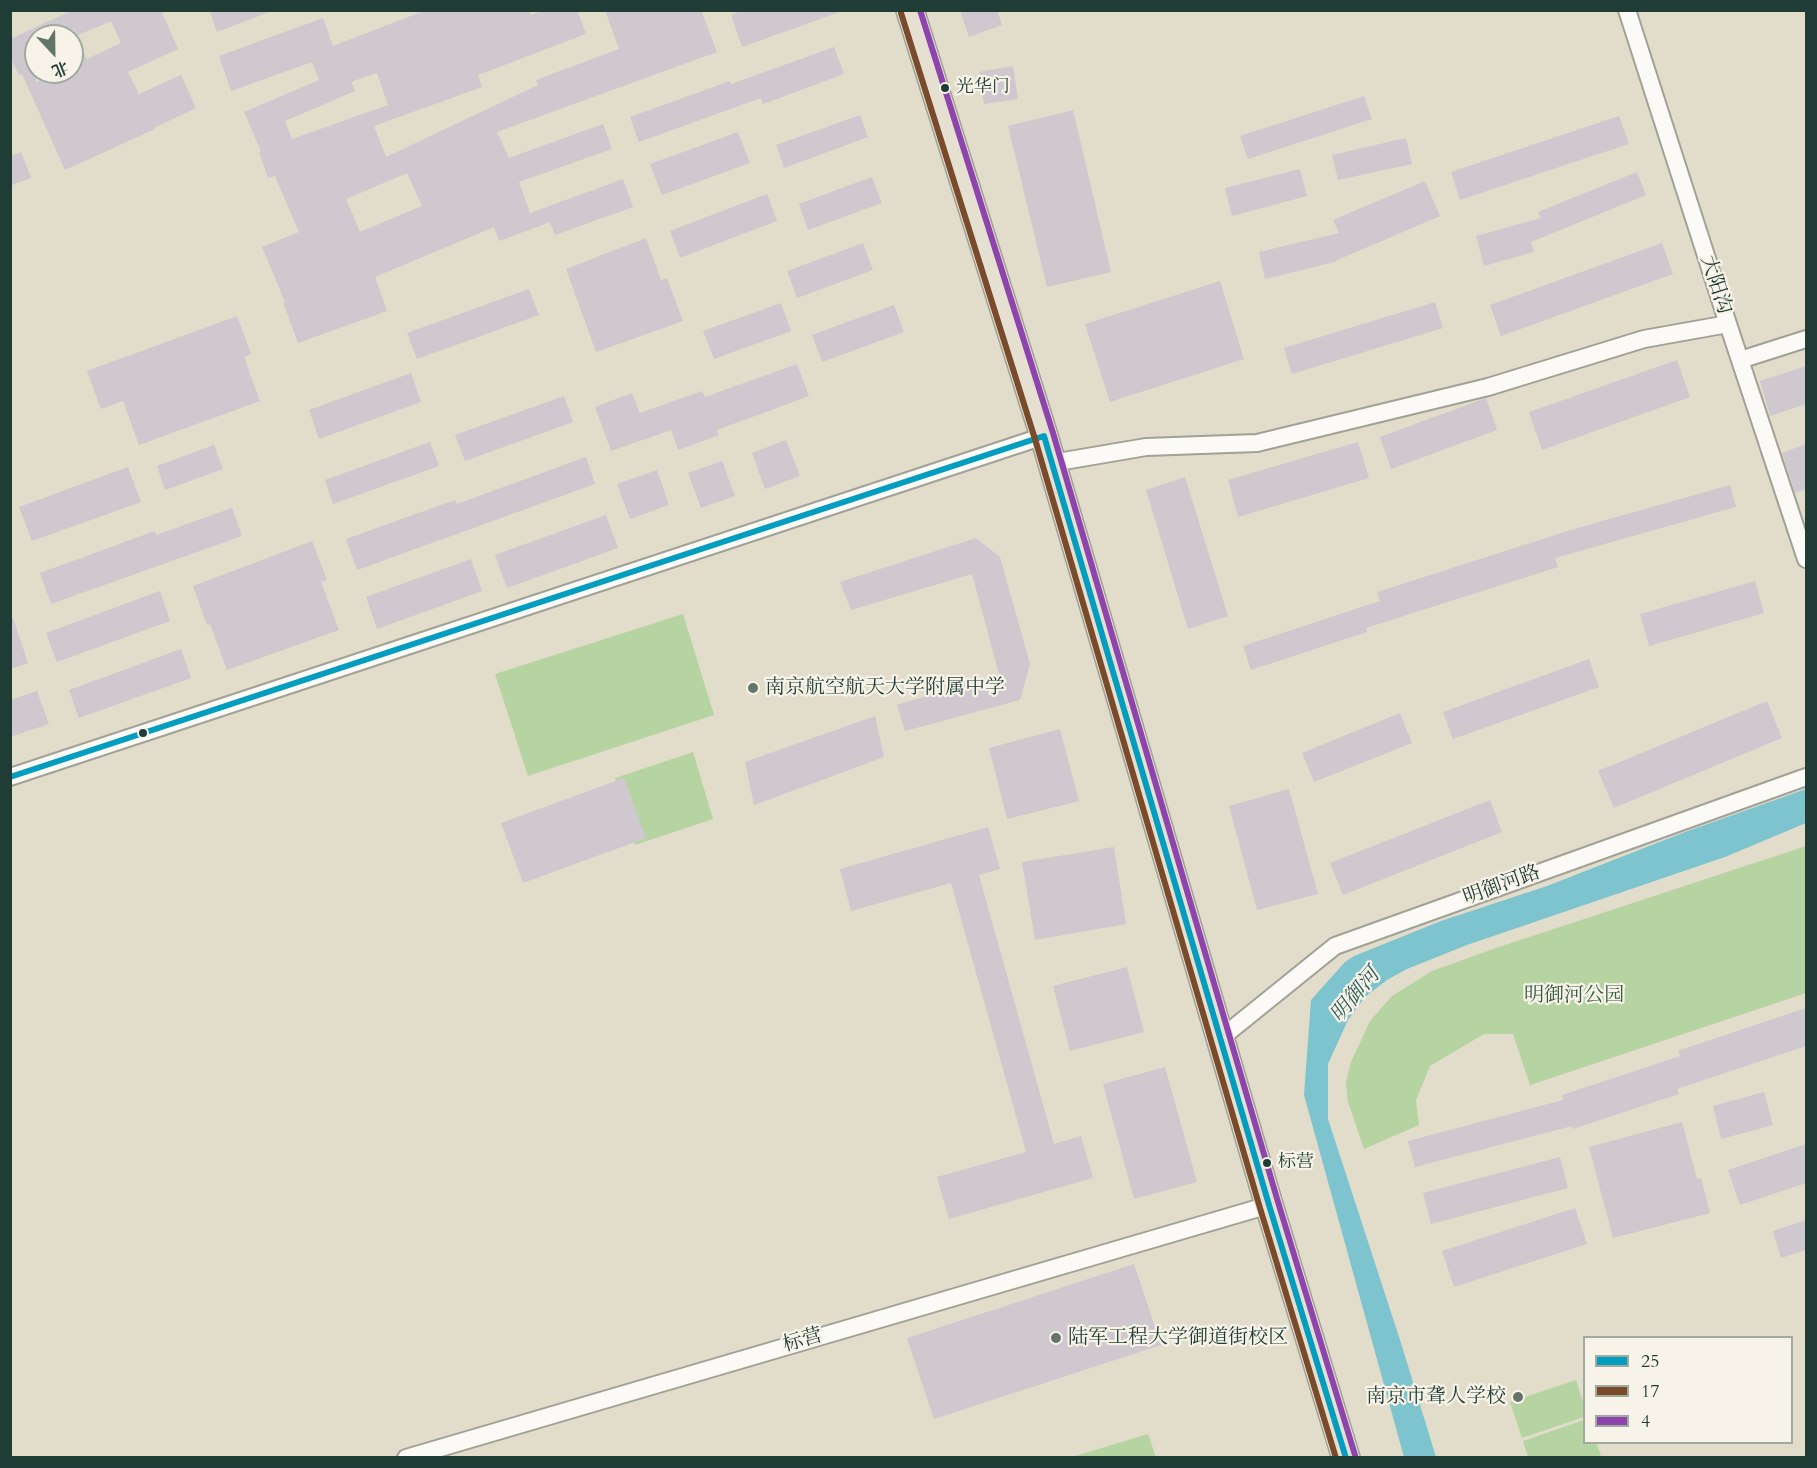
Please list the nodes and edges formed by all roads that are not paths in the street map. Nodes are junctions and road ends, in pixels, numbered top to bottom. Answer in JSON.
{"nodes":[{"id":1,"x":910,"y":10,"type":"edge"},
{"id":2,"x":1627,"y":10,"type":"edge"},
{"id":3,"x":1728,"y":324,"type":"junction"},
{"id":4,"x":1806,"y":339,"type":"edge"},
{"id":5,"x":1740,"y":360,"type":"junction"},
{"id":6,"x":1044,"y":436,"type":"junction"},
{"id":7,"x":1052,"y":463,"type":"junction"},
{"id":8,"x":1806,"y":559,"type":"edge"},
{"id":9,"x":10,"y":777,"type":"edge"},
{"id":10,"x":1806,"y":777,"type":"edge"},
{"id":11,"x":1221,"y":1038,"type":"junction"},
{"id":12,"x":1269,"y":1205,"type":"junction"},
{"id":13,"x":406,"y":1458,"type":"edge"},
{"id":14,"x":1346,"y":1458,"type":"edge"}],
"edges":[{"from":1,"to":6,"type":"main road"},
{"from":2,"to":3,"type":"street","name":"大阳沟"},
{"from":3,"to":5,"type":"street","name":"大阳沟"},
{"from":3,"to":7,"type":"street"},
{"from":4,"to":5,"type":"street"},
{"from":5,"to":8,"type":"street","name":"大阳沟"},
{"from":6,"to":7,"type":"main road"},
{"from":6,"to":9,"type":"street"},
{"from":7,"to":11,"type":"main road"},
{"from":10,"to":11,"type":"street","name":"明御河路"},
{"from":11,"to":12,"type":"main road"},
{"from":12,"to":13,"type":"street","name":"标营"},
{"from":12,"to":14,"type":"main road"}]}
